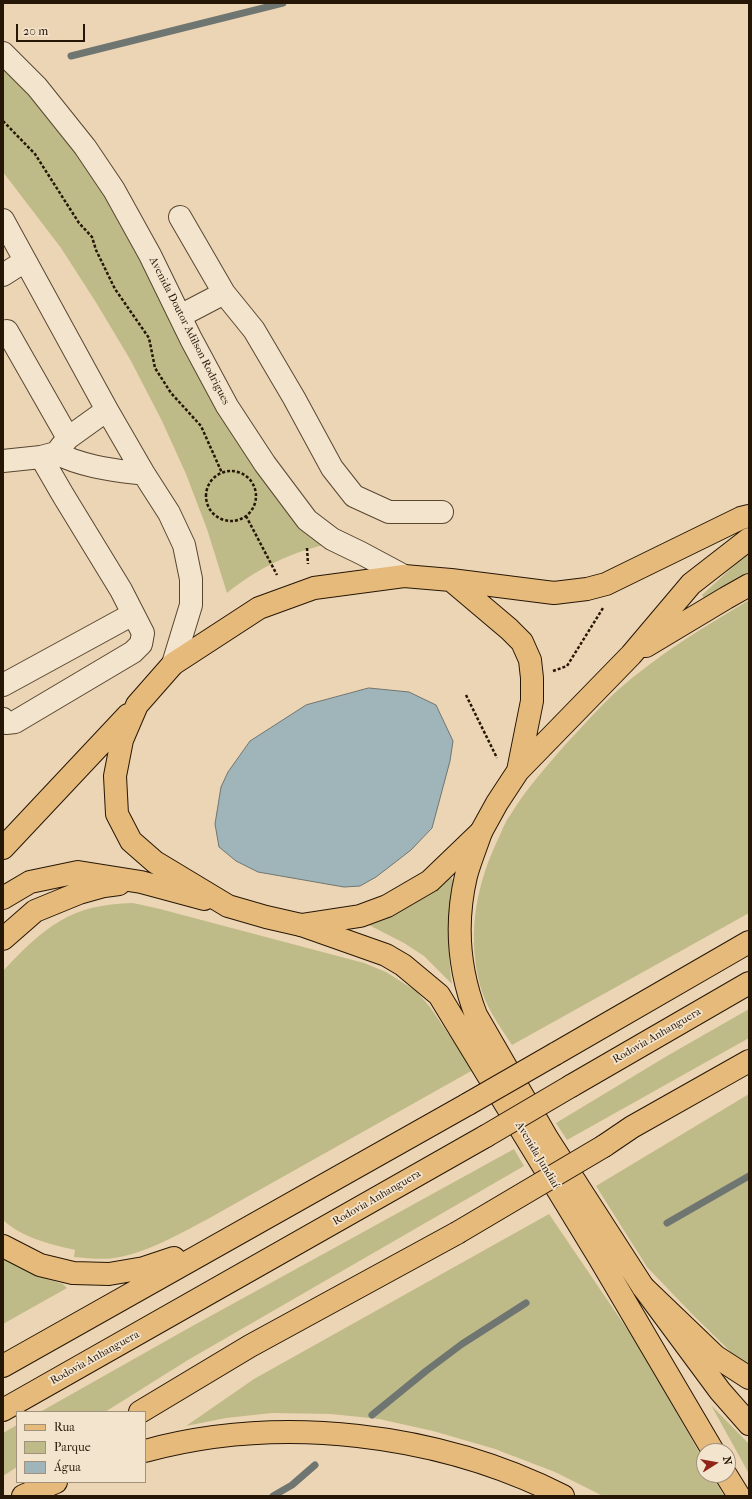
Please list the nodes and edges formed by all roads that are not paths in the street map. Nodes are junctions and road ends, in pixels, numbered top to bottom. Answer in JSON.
{"nodes":[{"id":1,"x":3,"y":53,"type":"edge"},
{"id":2,"x":180,"y":216,"type":"dead end"},
{"id":3,"x":3,"y":220,"type":"edge"},
{"id":4,"x":25,"y":261,"type":"junction"},
{"id":5,"x":3,"y":275,"type":"edge"},
{"id":6,"x":224,"y":293,"type":"junction"},
{"id":7,"x":180,"y":316,"type":"junction"},
{"id":8,"x":7,"y":331,"type":"dead end"},
{"id":9,"x":107,"y":410,"type":"junction"},
{"id":10,"x":55,"y":449,"type":"junction"},
{"id":11,"x":3,"y":461,"type":"edge"},
{"id":12,"x":144,"y":474,"type":"junction"},
{"id":13,"x":442,"y":512,"type":"dead end"},
{"id":14,"x":749,"y":516,"type":"edge"},
{"id":15,"x":749,"y":539,"type":"edge"},
{"id":16,"x":404,"y":576,"type":"junction"},
{"id":17,"x":451,"y":580,"type":"junction"},
{"id":18,"x":749,"y":585,"type":"edge"},
{"id":19,"x":134,"y":614,"type":"junction"},
{"id":20,"x":631,"y":655,"type":"junction"},
{"id":21,"x":173,"y":664,"type":"junction"},
{"id":22,"x":3,"y":685,"type":"edge"},
{"id":23,"x":137,"y":705,"type":"junction"},
{"id":24,"x":3,"y":719,"type":"edge"},
{"id":25,"x":518,"y":771,"type":"junction"},
{"id":26,"x":481,"y":832,"type":"junction"},
{"id":27,"x":3,"y":848,"type":"edge"},
{"id":28,"x":141,"y":882,"type":"junction"},
{"id":29,"x":3,"y":898,"type":"edge"},
{"id":30,"x":228,"y":906,"type":"junction"},
{"id":31,"x":301,"y":925,"type":"junction"},
{"id":32,"x":3,"y":939,"type":"edge"},
{"id":33,"x":749,"y":942,"type":"edge"},
{"id":34,"x":749,"y":983,"type":"edge"},
{"id":35,"x":749,"y":1061,"type":"edge"},
{"id":36,"x":749,"y":1075,"type":"edge"},
{"id":37,"x":632,"y":1127,"type":"junction"},
{"id":38,"x":224,"y":1241,"type":"junction"},
{"id":39,"x":3,"y":1246,"type":"edge"},
{"id":40,"x":643,"y":1287,"type":"junction"},
{"id":41,"x":3,"y":1366,"type":"edge"},
{"id":42,"x":749,"y":1378,"type":"edge"},
{"id":43,"x":3,"y":1410,"type":"edge"},
{"id":44,"x":142,"y":1411,"type":"edge"},
{"id":45,"x":749,"y":1424,"type":"edge"},
{"id":46,"x":708,"y":1443,"type":"edge"},
{"id":47,"x":146,"y":1451,"type":"edge"},
{"id":48,"x":28,"y":1483,"type":"edge"},
{"id":49,"x":54,"y":1483,"type":"edge"},
{"id":50,"x":731,"y":1483,"type":"edge"},
{"id":51,"x":8,"y":1496,"type":"edge"},
{"id":52,"x":23,"y":1496,"type":"edge"},
{"id":53,"x":563,"y":1496,"type":"edge"},
{"id":54,"x":739,"y":1496,"type":"edge"}],
"edges":[{"from":1,"to":7,"type":"street","name":"Avenida Doutor Adilson Rodrigues"},
{"from":2,"to":6,"type":"street"},
{"from":3,"to":4,"type":"street"},
{"from":4,"to":5,"type":"street"},
{"from":4,"to":9,"type":"street"},
{"from":6,"to":7,"type":"street"},
{"from":6,"to":13,"type":"street"},
{"from":7,"to":16,"type":"street","name":"Avenida Doutor Adilson Rodrigues"},
{"from":8,"to":10,"type":"street"},
{"from":9,"to":10,"type":"street"},
{"from":9,"to":12,"type":"street"},
{"from":10,"to":11,"type":"street"},
{"from":10,"to":12,"type":"street"},
{"from":10,"to":19,"type":"street"},
{"from":12,"to":21,"type":"street"},
{"from":14,"to":17,"type":"main road"},
{"from":15,"to":20,"type":"main road"},
{"from":16,"to":17,"type":"main road"},
{"from":16,"to":21,"type":"main road"},
{"from":17,"to":25,"type":"main road"},
{"from":18,"to":20,"type":"main road"},
{"from":19,"to":22,"type":"street"},
{"from":19,"to":24,"type":"street"},
{"from":20,"to":25,"type":"main road"},
{"from":21,"to":23,"type":"main road"},
{"from":23,"to":27,"type":"main road"},
{"from":23,"to":30,"type":"main road"},
{"from":25,"to":26,"type":"main road"},
{"from":26,"to":31,"type":"main road"},
{"from":26,"to":40,"type":"main road","name":"Avenida Jundiaí"},
{"from":28,"to":29,"type":"main road"},
{"from":28,"to":30,"type":"main road"},
{"from":28,"to":32,"type":"main road"},
{"from":30,"to":31,"type":"main road"},
{"from":31,"to":46,"type":"main road","name":"Avenida Jundiaí"},
{"from":33,"to":38,"type":"main road","bridge":true},
{"from":34,"to":43,"type":"main road","name":"Rodovia Anhanguera","bridge":true},
{"from":35,"to":37,"type":"main road"},
{"from":36,"to":37,"type":"main road"},
{"from":37,"to":44,"type":"main road","bridge":true},
{"from":38,"to":39,"type":"main road"},
{"from":38,"to":41,"type":"main road"},
{"from":40,"to":42,"type":"main road"},
{"from":40,"to":45,"type":"main road","name":"Avenida Jundiaí"},
{"from":47,"to":53,"type":"main road"},
{"from":48,"to":51,"type":"main road"},
{"from":49,"to":52,"type":"main road"},
{"from":50,"to":54,"type":"main road"}]}
